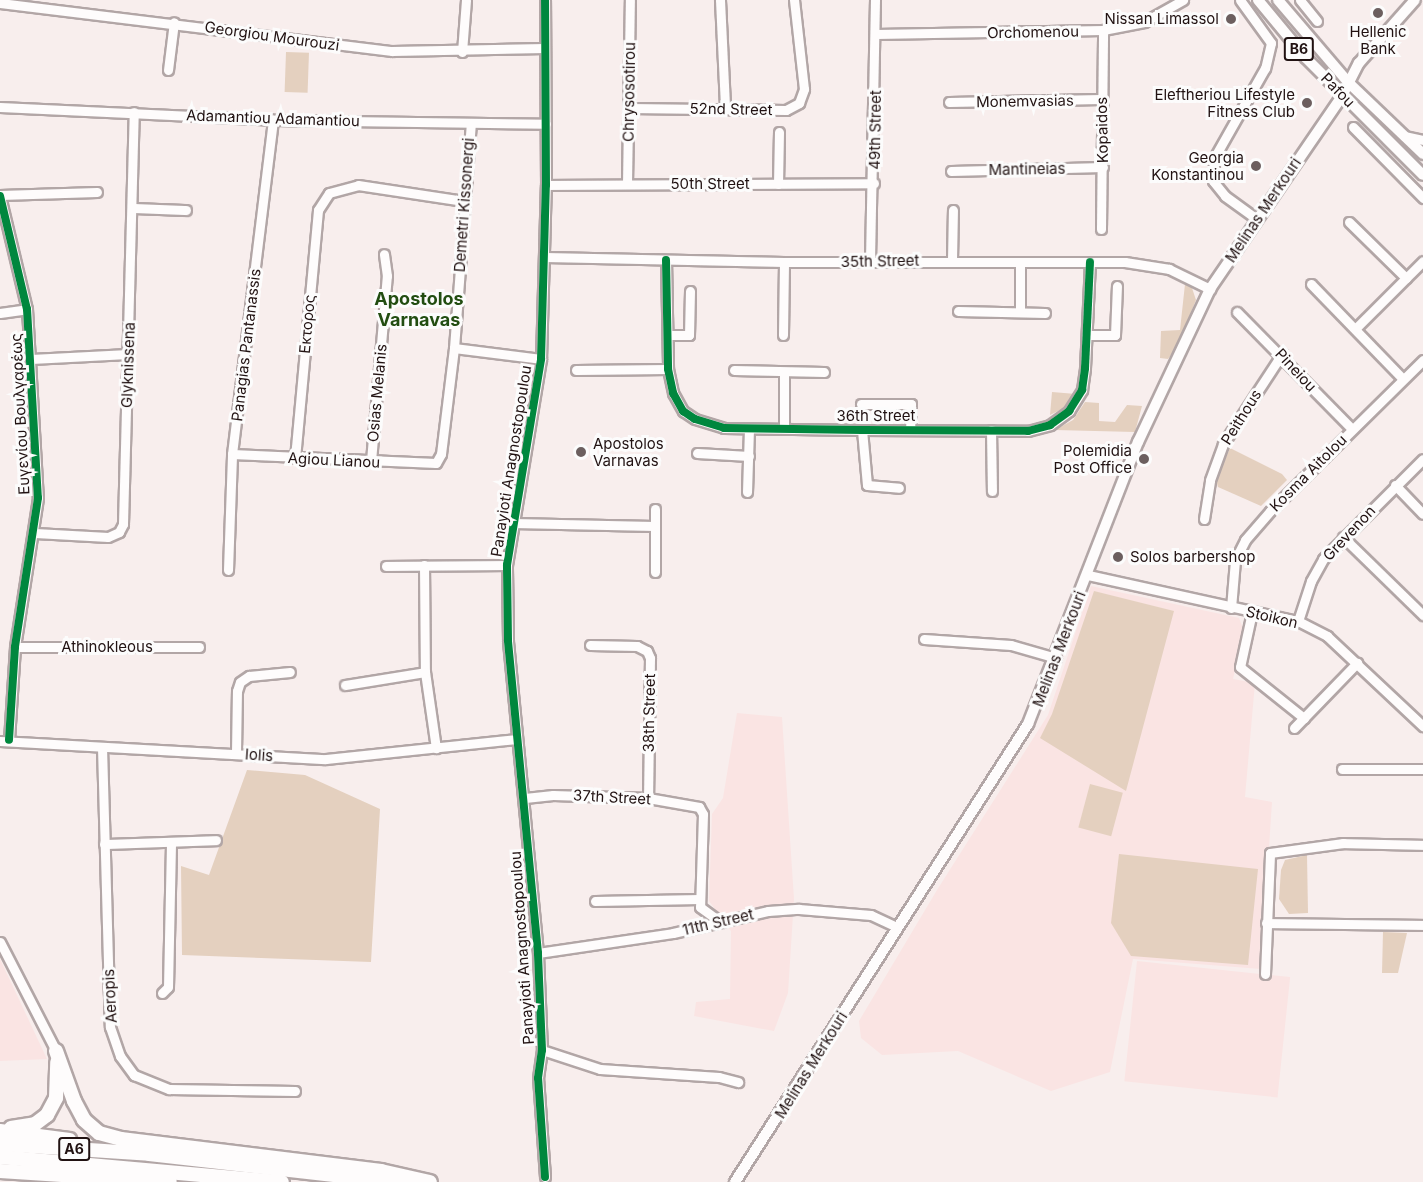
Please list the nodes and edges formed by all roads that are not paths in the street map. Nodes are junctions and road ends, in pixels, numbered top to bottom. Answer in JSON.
{"nodes":[{"id":1,"x":67,"y":0,"type":"edge"},
{"id":2,"x":466,"y":0,"type":"edge"},
{"id":3,"x":545,"y":0,"type":"edge"},
{"id":4,"x":630,"y":0,"type":"edge"},
{"id":5,"x":720,"y":0,"type":"edge"},
{"id":6,"x":794,"y":0,"type":"edge"},
{"id":7,"x":875,"y":0,"type":"edge"},
{"id":8,"x":1183,"y":0,"type":"edge"},
{"id":9,"x":1240,"y":0,"type":"edge"},
{"id":10,"x":1258,"y":0,"type":"edge"},
{"id":11,"x":1278,"y":0,"type":"edge"},
{"id":12,"x":1300,"y":0,"type":"edge"},
{"id":13,"x":1414,"y":0,"type":"edge"},
{"id":14,"x":0,"y":3,"type":"edge"},
{"id":15,"x":64,"y":10,"type":"junction"},
{"id":16,"x":1317,"y":21,"type":"dead end"},
{"id":17,"x":174,"y":22,"type":"junction"},
{"id":18,"x":1103,"y":30,"type":"junction"},
{"id":19,"x":876,"y":34,"type":"junction"},
{"id":20,"x":545,"y":48,"type":"junction"},
{"id":21,"x":462,"y":52,"type":"junction"},
{"id":22,"x":168,"y":70,"type":"dead end"},
{"id":23,"x":1348,"y":82,"type":"junction"},
{"id":24,"x":1342,"y":96,"type":"junction"},
{"id":25,"x":1101,"y":99,"type":"junction"},
{"id":26,"x":950,"y":102,"type":"dead end"},
{"id":27,"x":0,"y":107,"type":"edge"},
{"id":28,"x":630,"y":108,"type":"junction"},
{"id":29,"x":725,"y":108,"type":"junction"},
{"id":30,"x":134,"y":112,"type":"junction"},
{"id":31,"x":273,"y":120,"type":"junction"},
{"id":32,"x":471,"y":124,"type":"junction"},
{"id":33,"x":546,"y":124,"type":"junction"},
{"id":34,"x":1353,"y":127,"type":"dead end"},
{"id":35,"x":779,"y":132,"type":"dead end"},
{"id":36,"x":1404,"y":136,"type":"junction"},
{"id":37,"x":1423,"y":140,"type":"edge"},
{"id":38,"x":1423,"y":154,"type":"edge"},
{"id":39,"x":1103,"y":167,"type":"junction"},
{"id":40,"x":951,"y":171,"type":"dead end"},
{"id":41,"x":1423,"y":175,"type":"edge"},
{"id":42,"x":874,"y":183,"type":"junction"},
{"id":43,"x":627,"y":184,"type":"junction"},
{"id":44,"x":778,"y":184,"type":"junction"},
{"id":45,"x":546,"y":185,"type":"junction"},
{"id":46,"x":97,"y":192,"type":"dead end"},
{"id":47,"x":0,"y":195,"type":"edge"},
{"id":48,"x":1423,"y":198,"type":"edge"},
{"id":49,"x":464,"y":201,"type":"junction"},
{"id":50,"x":132,"y":208,"type":"junction"},
{"id":51,"x":186,"y":210,"type":"dead end"},
{"id":52,"x":953,"y":210,"type":"dead end"},
{"id":53,"x":1257,"y":219,"type":"junction"},
{"id":54,"x":1349,"y":222,"type":"dead end"},
{"id":55,"x":1101,"y":230,"type":"dead end"},
{"id":56,"x":384,"y":254,"type":"dead end"},
{"id":57,"x":545,"y":257,"type":"junction"},
{"id":58,"x":666,"y":260,"type":"junction"},
{"id":59,"x":870,"y":260,"type":"junction"},
{"id":60,"x":952,"y":260,"type":"junction"},
{"id":61,"x":1423,"y":261,"type":"edge"},
{"id":62,"x":784,"y":262,"type":"junction"},
{"id":63,"x":1020,"y":262,"type":"junction"},
{"id":64,"x":1090,"y":262,"type":"junction"},
{"id":65,"x":1406,"y":278,"type":"junction"},
{"id":66,"x":1311,"y":284,"type":"dead end"},
{"id":67,"x":1117,"y":286,"type":"dead end"},
{"id":68,"x":1210,"y":289,"type":"junction"},
{"id":69,"x":690,"y":291,"type":"dead end"},
{"id":70,"x":27,"y":309,"type":"junction"},
{"id":71,"x":958,"y":311,"type":"dead end"},
{"id":72,"x":1020,"y":312,"type":"junction"},
{"id":73,"x":1237,"y":312,"type":"dead end"},
{"id":74,"x":0,"y":313,"type":"edge"},
{"id":75,"x":1045,"y":313,"type":"dead end"},
{"id":76,"x":1357,"y":327,"type":"junction"},
{"id":77,"x":668,"y":335,"type":"junction"},
{"id":78,"x":783,"y":335,"type":"dead end"},
{"id":79,"x":1087,"y":335,"type":"junction"},
{"id":80,"x":454,"y":348,"type":"junction"},
{"id":81,"x":128,"y":354,"type":"junction"},
{"id":82,"x":1282,"y":354,"type":"junction"},
{"id":83,"x":31,"y":359,"type":"junction"},
{"id":84,"x":542,"y":359,"type":"junction"},
{"id":85,"x":1423,"y":360,"type":"edge"},
{"id":86,"x":668,"y":369,"type":"junction"},
{"id":87,"x":576,"y":370,"type":"dead end"},
{"id":88,"x":734,"y":370,"type":"dead end"},
{"id":89,"x":784,"y":372,"type":"junction"},
{"id":90,"x":824,"y":372,"type":"dead end"},
{"id":91,"x":1402,"y":379,"type":"junction"},
{"id":92,"x":861,"y":404,"type":"dead end"},
{"id":93,"x":784,"y":428,"type":"junction"},
{"id":94,"x":749,"y":429,"type":"junction"},
{"id":95,"x":910,"y":429,"type":"junction"},
{"id":96,"x":1352,"y":429,"type":"junction"},
{"id":97,"x":862,"y":430,"type":"junction"},
{"id":98,"x":991,"y":430,"type":"junction"},
{"id":99,"x":697,"y":453,"type":"dead end"},
{"id":100,"x":232,"y":454,"type":"junction"},
{"id":101,"x":749,"y":456,"type":"junction"},
{"id":102,"x":295,"y":458,"type":"junction"},
{"id":103,"x":1423,"y":459,"type":"edge"},
{"id":104,"x":371,"y":461,"type":"junction"},
{"id":105,"x":436,"y":462,"type":"joint"},
{"id":106,"x":1395,"y":485,"type":"junction"},
{"id":107,"x":899,"y":488,"type":"dead end"},
{"id":108,"x":992,"y":491,"type":"dead end"},
{"id":109,"x":747,"y":492,"type":"dead end"},
{"id":110,"x":655,"y":509,"type":"dead end"},
{"id":111,"x":1423,"y":514,"type":"edge"},
{"id":112,"x":1204,"y":519,"type":"dead end"},
{"id":113,"x":513,"y":523,"type":"junction"},
{"id":114,"x":654,"y":526,"type":"junction"},
{"id":115,"x":34,"y":533,"type":"junction"},
{"id":116,"x":1342,"y":537,"type":"junction"},
{"id":117,"x":424,"y":565,"type":"junction"},
{"id":118,"x":507,"y":565,"type":"junction"},
{"id":119,"x":387,"y":566,"type":"dead end"},
{"id":120,"x":228,"y":570,"type":"dead end"},
{"id":121,"x":656,"y":572,"type":"dead end"},
{"id":122,"x":1088,"y":575,"type":"junction"},
{"id":123,"x":1231,"y":608,"type":"junction"},
{"id":124,"x":1422,"y":611,"type":"edge"},
{"id":125,"x":1252,"y":612,"type":"junction"},
{"id":126,"x":1298,"y":621,"type":"junction"},
{"id":127,"x":924,"y":639,"type":"dead end"},
{"id":128,"x":590,"y":645,"type":"dead end"},
{"id":129,"x":15,"y":647,"type":"junction"},
{"id":130,"x":199,"y":647,"type":"dead end"},
{"id":131,"x":1056,"y":658,"type":"junction"},
{"id":132,"x":1357,"y":663,"type":"junction"},
{"id":133,"x":290,"y":672,"type":"dead end"},
{"id":134,"x":425,"y":672,"type":"junction"},
{"id":135,"x":345,"y":685,"type":"dead end"},
{"id":136,"x":1304,"y":718,"type":"junction"},
{"id":137,"x":1423,"y":726,"type":"edge"},
{"id":138,"x":1294,"y":728,"type":"dead end"},
{"id":139,"x":517,"y":738,"type":"junction"},
{"id":140,"x":4,"y":741,"type":"edge"},
{"id":141,"x":102,"y":747,"type":"junction"},
{"id":142,"x":436,"y":748,"type":"junction"},
{"id":143,"x":236,"y":753,"type":"junction"},
{"id":144,"x":1423,"y":769,"type":"edge"},
{"id":145,"x":1342,"y":770,"type":"dead end"},
{"id":146,"x":525,"y":798,"type":"junction"},
{"id":147,"x":648,"y":798,"type":"junction"},
{"id":148,"x":216,"y":840,"type":"dead end"},
{"id":149,"x":171,"y":843,"type":"junction"},
{"id":150,"x":104,"y":844,"type":"junction"},
{"id":151,"x":1423,"y":845,"type":"edge"},
{"id":152,"x":700,"y":899,"type":"junction"},
{"id":153,"x":595,"y":900,"type":"dead end"},
{"id":154,"x":721,"y":922,"type":"junction"},
{"id":155,"x":1266,"y":923,"type":"junction"},
{"id":156,"x":1423,"y":925,"type":"edge"},
{"id":157,"x":897,"y":927,"type":"junction"},
{"id":158,"x":0,"y":942,"type":"edge"},
{"id":159,"x":538,"y":953,"type":"junction"},
{"id":160,"x":1265,"y":974,"type":"dead end"},
{"id":161,"x":162,"y":993,"type":"dead end"},
{"id":162,"x":542,"y":1050,"type":"junction"},
{"id":163,"x":56,"y":1051,"type":"junction"},
{"id":164,"x":738,"y":1082,"type":"dead end"},
{"id":165,"x":295,"y":1091,"type":"dead end"},
{"id":166,"x":0,"y":1129,"type":"edge"},
{"id":167,"x":0,"y":1144,"type":"edge"},
{"id":168,"x":149,"y":1154,"type":"junction"},
{"id":169,"x":0,"y":1157,"type":"edge"},
{"id":170,"x":0,"y":1172,"type":"edge"},
{"id":171,"x":63,"y":1176,"type":"junction"},
{"id":172,"x":545,"y":1177,"type":"dead end"},
{"id":173,"x":87,"y":1182,"type":"edge"},
{"id":174,"x":170,"y":1182,"type":"edge"},
{"id":175,"x":282,"y":1182,"type":"edge"},
{"id":176,"x":396,"y":1182,"type":"edge"},
{"id":177,"x":430,"y":1182,"type":"edge"},
{"id":178,"x":735,"y":1182,"type":"edge"}],
"edges":[{"from":1,"to":15,"type":"street"},
{"from":2,"to":21,"type":"street"},
{"from":3,"to":20,"type":"street","name":"Panayioti Anagnostopoulou"},
{"from":4,"to":28,"type":"street","name":"Chrysosotirou"},
{"from":5,"to":29,"type":"street"},
{"from":6,"to":29,"type":"street","name":"52nd Street"},
{"from":7,"to":19,"type":"street","name":"49th Street"},
{"from":8,"to":18,"type":"street","name":"Orchomenou"},
{"from":9,"to":53,"type":"street"},
{"from":10,"to":24,"type":"main road","name":"Pafou","number":"B6"},
{"from":11,"to":23,"type":"main road","name":"Pafou","number":"B6"},
{"from":12,"to":16,"type":"street"},
{"from":13,"to":23,"type":"main road","name":"Melinas Merkouri"},
{"from":14,"to":15,"type":"street","name":"Georgiou Mourouzi"},
{"from":15,"to":17,"type":"street","name":"Georgiou Mourouzi"},
{"from":17,"to":21,"type":"street","name":"Georgiou Mourouzi"},
{"from":17,"to":22,"type":"street"},
{"from":18,"to":19,"type":"street","name":"Orchomenou"},
{"from":18,"to":25,"type":"street","name":"Kopaidos"},
{"from":19,"to":42,"type":"street","name":"49th Street"},
{"from":20,"to":21,"type":"street","name":"Georgiou Mourouzi"},
{"from":20,"to":33,"type":"street","name":"Panayioti Anagnostopoulou"},
{"from":23,"to":24,"type":"main road","name":"Melinas Merkouri"},
{"from":23,"to":36,"type":"main road","name":"Pafou","number":"B6"},
{"from":24,"to":41,"type":"main road","name":"Pafou","number":"B6"},
{"from":24,"to":53,"type":"main road","name":"Melinas Merkouri"},
{"from":25,"to":26,"type":"street","name":"Monemvasias"},
{"from":25,"to":39,"type":"street","name":"Kopaidos"},
{"from":27,"to":30,"type":"street","name":"Adamantiou Adamantiou"},
{"from":28,"to":29,"type":"street","name":"52nd Street"},
{"from":28,"to":43,"type":"street","name":"Chrysosotirou"},
{"from":30,"to":31,"type":"street","name":"Adamantiou Adamantiou"},
{"from":30,"to":50,"type":"street","name":"Glyknissena"},
{"from":31,"to":32,"type":"street","name":"Adamantiou Adamantiou"},
{"from":31,"to":100,"type":"street","name":"Panagias Pantanassis"},
{"from":32,"to":33,"type":"street","name":"Adamantiou Adamantiou"},
{"from":32,"to":49,"type":"street","name":"Demetri Kissonergi"},
{"from":33,"to":45,"type":"street","name":"Panayioti Anagnostopoulou"},
{"from":34,"to":48,"type":"street"},
{"from":35,"to":44,"type":"street"},
{"from":36,"to":37,"type":"street"},
{"from":36,"to":38,"type":"main road","name":"Pafou","number":"B6"},
{"from":39,"to":40,"type":"street","name":"Mantineias"},
{"from":39,"to":55,"type":"street","name":"Kopaidos"},
{"from":42,"to":44,"type":"street","name":"50th Street"},
{"from":42,"to":59,"type":"street","name":"49th Street"},
{"from":43,"to":44,"type":"street","name":"50th Street"},
{"from":43,"to":45,"type":"street","name":"50th Street"},
{"from":45,"to":57,"type":"street","name":"Panayioti Anagnostopoulou"},
{"from":46,"to":47,"type":"street"},
{"from":47,"to":70,"type":"street","name":"Ευγενίου Βουλγαρέως"},
{"from":49,"to":80,"type":"street","name":"Demetri Kissonergi"},
{"from":49,"to":102,"type":"street","name":"Εκτορος"},
{"from":50,"to":51,"type":"street"},
{"from":50,"to":81,"type":"street","name":"Glyknissena"},
{"from":52,"to":60,"type":"street"},
{"from":53,"to":68,"type":"main road","name":"Melinas Merkouri"},
{"from":54,"to":65,"type":"street"},
{"from":56,"to":104,"type":"street","name":"Osias Melanis"},
{"from":57,"to":58,"type":"street","name":"35th Street"},
{"from":57,"to":84,"type":"street","name":"Panayioti Anagnostopoulou"},
{"from":58,"to":62,"type":"street","name":"35th Street"},
{"from":58,"to":77,"type":"street","name":"36th Street"},
{"from":59,"to":60,"type":"street","name":"35th Street"},
{"from":59,"to":62,"type":"street","name":"35th Street"},
{"from":60,"to":63,"type":"street","name":"35th Street"},
{"from":61,"to":65,"type":"street"},
{"from":62,"to":78,"type":"street"},
{"from":63,"to":64,"type":"street","name":"35th Street"},
{"from":63,"to":72,"type":"street"},
{"from":64,"to":68,"type":"street","name":"35th Street"},
{"from":64,"to":79,"type":"street","name":"36th Street"},
{"from":65,"to":76,"type":"street"},
{"from":66,"to":76,"type":"street"},
{"from":67,"to":79,"type":"street"},
{"from":68,"to":122,"type":"main road","name":"Melinas Merkouri"},
{"from":69,"to":77,"type":"street"},
{"from":70,"to":74,"type":"street"},
{"from":70,"to":83,"type":"street","name":"Ευγενίου Βουλγαρέως"},
{"from":71,"to":72,"type":"street"},
{"from":72,"to":75,"type":"street"},
{"from":73,"to":82,"type":"street","name":"Pineiou"},
{"from":76,"to":91,"type":"street"},
{"from":77,"to":86,"type":"street","name":"36th Street"},
{"from":79,"to":98,"type":"street","name":"36th Street"},
{"from":80,"to":84,"type":"street"},
{"from":80,"to":105,"type":"street","name":"Demetri Kissonergi"},
{"from":81,"to":83,"type":"street"},
{"from":81,"to":115,"type":"street","name":"Glyknissena"},
{"from":82,"to":96,"type":"street","name":"Pineiou"},
{"from":82,"to":112,"type":"street","name":"Peithous"},
{"from":83,"to":115,"type":"street","name":"Ευγενίου Βουλγαρέως"},
{"from":84,"to":113,"type":"street","name":"Panayioti Anagnostopoulou"},
{"from":85,"to":91,"type":"street","name":"Kosma Aitolou"},
{"from":86,"to":87,"type":"street"},
{"from":86,"to":94,"type":"street","name":"36th Street"},
{"from":88,"to":89,"type":"street"},
{"from":89,"to":90,"type":"street"},
{"from":89,"to":93,"type":"street"},
{"from":91,"to":96,"type":"street","name":"Kosma Aitolou"},
{"from":92,"to":95,"type":"street"},
{"from":93,"to":94,"type":"street","name":"36th Street"},
{"from":93,"to":97,"type":"street","name":"36th Street"},
{"from":94,"to":101,"type":"street"},
{"from":95,"to":97,"type":"street","name":"36th Street"},
{"from":95,"to":98,"type":"street","name":"36th Street"},
{"from":96,"to":123,"type":"street","name":"Kosma Aitolou"},
{"from":97,"to":107,"type":"street"},
{"from":98,"to":108,"type":"street"},
{"from":99,"to":101,"type":"street"},
{"from":100,"to":102,"type":"street","name":"Agiou Lianou"},
{"from":100,"to":120,"type":"street","name":"Panagias Pantanassis"},
{"from":101,"to":109,"type":"street"},
{"from":102,"to":104,"type":"street","name":"Agiou Lianou"},
{"from":103,"to":106,"type":"street","name":"Grevenon"},
{"from":104,"to":105,"type":"street","name":"Agiou Lianou"},
{"from":106,"to":111,"type":"street"},
{"from":106,"to":116,"type":"street","name":"Grevenon"},
{"from":110,"to":114,"type":"street"},
{"from":113,"to":114,"type":"street"},
{"from":113,"to":118,"type":"street","name":"Panayioti Anagnostopoulou"},
{"from":114,"to":121,"type":"street"},
{"from":115,"to":129,"type":"street","name":"Ευγενίου Βουλγαρέως"},
{"from":116,"to":124,"type":"street"},
{"from":116,"to":126,"type":"street","name":"Grevenon"},
{"from":117,"to":118,"type":"street"},
{"from":117,"to":119,"type":"street"},
{"from":117,"to":134,"type":"street"},
{"from":118,"to":139,"type":"street","name":"Panayioti Anagnostopoulou"},
{"from":122,"to":123,"type":"street","name":"Stoikon"},
{"from":122,"to":131,"type":"main road","name":"Melinas Merkouri"},
{"from":123,"to":125,"type":"street","name":"Stoikon"},
{"from":125,"to":126,"type":"street","name":"Stoikon"},
{"from":125,"to":136,"type":"street"},
{"from":126,"to":132,"type":"street","name":"Stoikon"},
{"from":127,"to":131,"type":"street"},
{"from":128,"to":147,"type":"street","name":"38th Street"},
{"from":129,"to":130,"type":"street","name":"Athinokleous"},
{"from":129,"to":140,"type":"street","name":"Ευγενίου Βουλγαρέως"},
{"from":131,"to":157,"type":"main road","name":"Melinas Merkouri"},
{"from":132,"to":136,"type":"street"},
{"from":132,"to":137,"type":"street","name":"Stoikon"},
{"from":133,"to":143,"type":"street"},
{"from":134,"to":135,"type":"street"},
{"from":134,"to":142,"type":"street"},
{"from":136,"to":138,"type":"street"},
{"from":139,"to":142,"type":"street","name":"Iolis"},
{"from":139,"to":146,"type":"street","name":"Panayioti Anagnostopoulou"},
{"from":140,"to":141,"type":"street","name":"Iolis"},
{"from":141,"to":143,"type":"street","name":"Iolis"},
{"from":141,"to":150,"type":"street","name":"Aeropis"},
{"from":142,"to":143,"type":"street","name":"Iolis"},
{"from":144,"to":145,"type":"street"},
{"from":146,"to":147,"type":"street","name":"37th Street"},
{"from":146,"to":159,"type":"street","name":"Panayioti Anagnostopoulou"},
{"from":147,"to":152,"type":"street","name":"37th Street"},
{"from":148,"to":149,"type":"street"},
{"from":149,"to":150,"type":"street"},
{"from":149,"to":161,"type":"street"},
{"from":150,"to":165,"type":"street","name":"Aeropis"},
{"from":151,"to":155,"type":"street"},
{"from":152,"to":153,"type":"street"},
{"from":152,"to":154,"type":"street"},
{"from":154,"to":157,"type":"street","name":"11th Street"},
{"from":154,"to":159,"type":"street","name":"11th Street"},
{"from":155,"to":156,"type":"street"},
{"from":155,"to":160,"type":"street"},
{"from":157,"to":178,"type":"main road","name":"Melinas Merkouri"},
{"from":158,"to":163,"type":"street"},
{"from":159,"to":162,"type":"street","name":"Panayioti Anagnostopoulou"},
{"from":162,"to":164,"type":"street","name":"Panayioti Anagnostopoulou"},
{"from":162,"to":172,"type":"street","name":"Panayioti Anagnostopoulou"},
{"from":163,"to":166,"type":"highway"},
{"from":163,"to":177,"type":"highway"},
{"from":166,"to":168,"type":"highway"},
{"from":167,"to":168,"type":"highway","number":"A6"},
{"from":168,"to":176,"type":"highway","number":"A6"},
{"from":169,"to":175,"type":"highway","number":"A6"},
{"from":170,"to":171,"type":"highway"},
{"from":171,"to":173,"type":"highway"},
{"from":171,"to":174,"type":"highway"}]}
